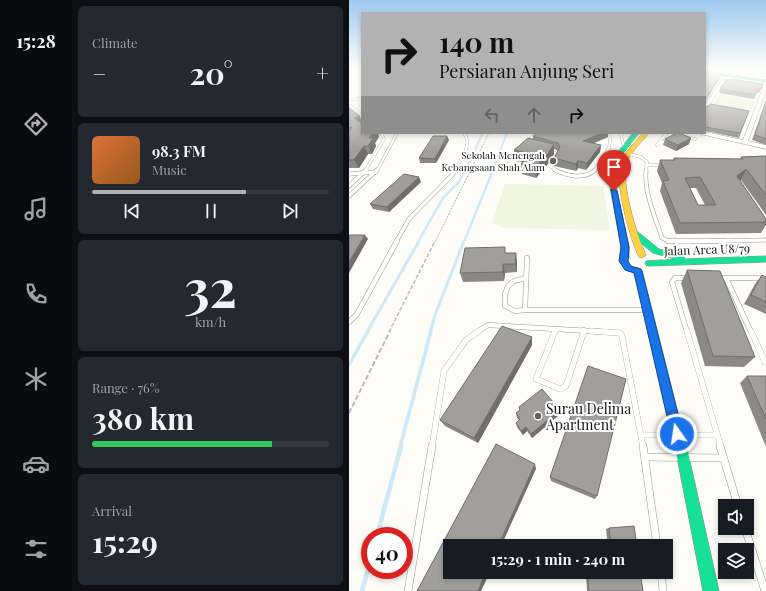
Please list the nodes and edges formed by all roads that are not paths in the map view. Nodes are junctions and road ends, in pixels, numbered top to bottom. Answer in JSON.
{"nodes":[{"id":1,"x":713,"y":97,"type":"edge"},
{"id":2,"x":762,"y":97,"type":"edge"},
{"id":3,"x":361,"y":98,"type":"edge"},
{"id":4,"x":349,"y":100,"type":"edge"},
{"id":5,"x":349,"y":105,"type":"edge"},
{"id":6,"x":706,"y":107,"type":"edge"},
{"id":7,"x":361,"y":113,"type":"edge"},
{"id":8,"x":382,"y":134,"type":"edge"},
{"id":9,"x":396,"y":134,"type":"edge"},
{"id":10,"x":465,"y":134,"type":"edge"},
{"id":11,"x":535,"y":134,"type":"edge"},
{"id":12,"x":611,"y":134,"type":"edge"},
{"id":13,"x":622,"y":134,"type":"edge"},
{"id":14,"x":635,"y":134,"type":"edge"},
{"id":15,"x":645,"y":134,"type":"edge"},
{"id":16,"x":666,"y":134,"type":"edge"},
{"id":17,"x":676,"y":134,"type":"edge"},
{"id":18,"x":706,"y":134,"type":"edge"},
{"id":19,"x":695,"y":139,"type":"dead end"},
{"id":20,"x":745,"y":142,"type":"junction"},
{"id":21,"x":532,"y":146,"type":"edge"},
{"id":22,"x":766,"y":147,"type":"edge"},
{"id":23,"x":547,"y":149,"type":"edge"},
{"id":24,"x":520,"y":150,"type":"edge"},
{"id":25,"x":626,"y":150,"type":"junction"},
{"id":26,"x":509,"y":161,"type":"dead end"},
{"id":27,"x":646,"y":165,"type":"junction"},
{"id":28,"x":670,"y":165,"type":"edge"},
{"id":29,"x":376,"y":172,"type":"junction"},
{"id":30,"x":364,"y":173,"type":"junction"},
{"id":31,"x":349,"y":174,"type":"edge"},
{"id":32,"x":349,"y":186,"type":"edge"},
{"id":33,"x":349,"y":196,"type":"edge"},
{"id":34,"x":635,"y":234,"type":"junction"},
{"id":35,"x":766,"y":240,"type":"edge"},
{"id":36,"x":643,"y":255,"type":"junction"},
{"id":37,"x":527,"y":258,"type":"dead end"},
{"id":38,"x":625,"y":258,"type":"junction"},
{"id":39,"x":766,"y":259,"type":"edge"},
{"id":40,"x":700,"y":262,"type":"junction"},
{"id":41,"x":649,"y":263,"type":"junction"},
{"id":42,"x":638,"y":271,"type":"junction"},
{"id":43,"x":526,"y":278,"type":"junction"},
{"id":44,"x":697,"y":278,"type":"edge"},
{"id":45,"x":711,"y":278,"type":"edge"},
{"id":46,"x":726,"y":278,"type":"junction"},
{"id":47,"x":766,"y":282,"type":"edge"},
{"id":48,"x":525,"y":310,"type":"junction"},
{"id":49,"x":649,"y":310,"type":"junction"},
{"id":50,"x":349,"y":322,"type":"edge"},
{"id":51,"x":556,"y":329,"type":"junction"},
{"id":52,"x":584,"y":330,"type":"junction"},
{"id":53,"x":765,"y":362,"type":"dead end"},
{"id":54,"x":677,"y":434,"type":"junction"},
{"id":55,"x":641,"y":435,"type":"junction"},
{"id":56,"x":716,"y":435,"type":"junction"},
{"id":57,"x":645,"y":457,"type":"junction"},
{"id":58,"x":683,"y":458,"type":"junction"},
{"id":59,"x":723,"y":458,"type":"junction"},
{"id":60,"x":736,"y":499,"type":"edge"},
{"id":61,"x":747,"y":535,"type":"edge"},
{"id":62,"x":656,"y":539,"type":"edge"},
{"id":63,"x":662,"y":579,"type":"edge"},
{"id":64,"x":408,"y":591,"type":"edge"},
{"id":65,"x":663,"y":591,"type":"edge"},
{"id":66,"x":711,"y":591,"type":"edge"},
{"id":67,"x":765,"y":591,"type":"edge"}],
"edges":[{"from":1,"to":6,"type":"street"},
{"from":2,"to":20,"type":"street"},
{"from":3,"to":4,"type":"lane"},
{"from":5,"to":7,"type":"lane"},
{"from":8,"to":30,"type":"lane"},
{"from":9,"to":29,"type":"lane"},
{"from":10,"to":50,"type":"lane"},
{"from":11,"to":21,"type":"lane"},
{"from":12,"to":23,"type":"lane"},
{"from":13,"to":25,"type":"lane"},
{"from":14,"to":25,"type":"street"},
{"from":15,"to":25,"type":"street"},
{"from":16,"to":17,"type":"lane"},
{"from":17,"to":19,"type":"lane"},
{"from":18,"to":20,"type":"street"},
{"from":20,"to":22,"type":"street"},
{"from":24,"to":26,"type":"lane"},
{"from":25,"to":27,"type":"lane"},
{"from":25,"to":34,"type":"street"},
{"from":25,"to":38,"type":"street"},
{"from":27,"to":28,"type":"lane"},
{"from":27,"to":35,"type":"lane"},
{"from":29,"to":30,"type":"lane"},
{"from":29,"to":33,"type":"lane"},
{"from":30,"to":31,"type":"lane"},
{"from":30,"to":32,"type":"lane"},
{"from":34,"to":36,"type":"street"},
{"from":34,"to":40,"type":"street"},
{"from":36,"to":38,"type":"street"},
{"from":36,"to":41,"type":"street"},
{"from":37,"to":43,"type":"lane"},
{"from":38,"to":42,"type":"street"},
{"from":39,"to":40,"type":"street","name":"Jalan Arca U8/79"},
{"from":40,"to":41,"type":"street","name":"Jalan Arca U8/79"},
{"from":41,"to":42,"type":"street"},
{"from":42,"to":49,"type":"street"},
{"from":43,"to":48,"type":"lane"},
{"from":43,"to":48,"type":"lane"},
{"from":44,"to":56,"type":"lane"},
{"from":45,"to":46,"type":"lane"},
{"from":46,"to":47,"type":"lane"},
{"from":46,"to":53,"type":"lane"},
{"from":48,"to":49,"type":"lane"},
{"from":49,"to":54,"type":"street"},
{"from":51,"to":52,"type":"lane"},
{"from":51,"to":52,"type":"lane"},
{"from":51,"to":64,"type":"lane"},
{"from":52,"to":55,"type":"lane"},
{"from":54,"to":55,"type":"lane"},
{"from":54,"to":56,"type":"lane"},
{"from":54,"to":58,"type":"street"},
{"from":55,"to":57,"type":"lane"},
{"from":56,"to":59,"type":"lane"},
{"from":57,"to":58,"type":"lane"},
{"from":57,"to":62,"type":"lane"},
{"from":58,"to":59,"type":"lane"},
{"from":58,"to":66,"type":"street"},
{"from":59,"to":60,"type":"lane"},
{"from":61,"to":67,"type":"lane"},
{"from":63,"to":65,"type":"lane"}]}
